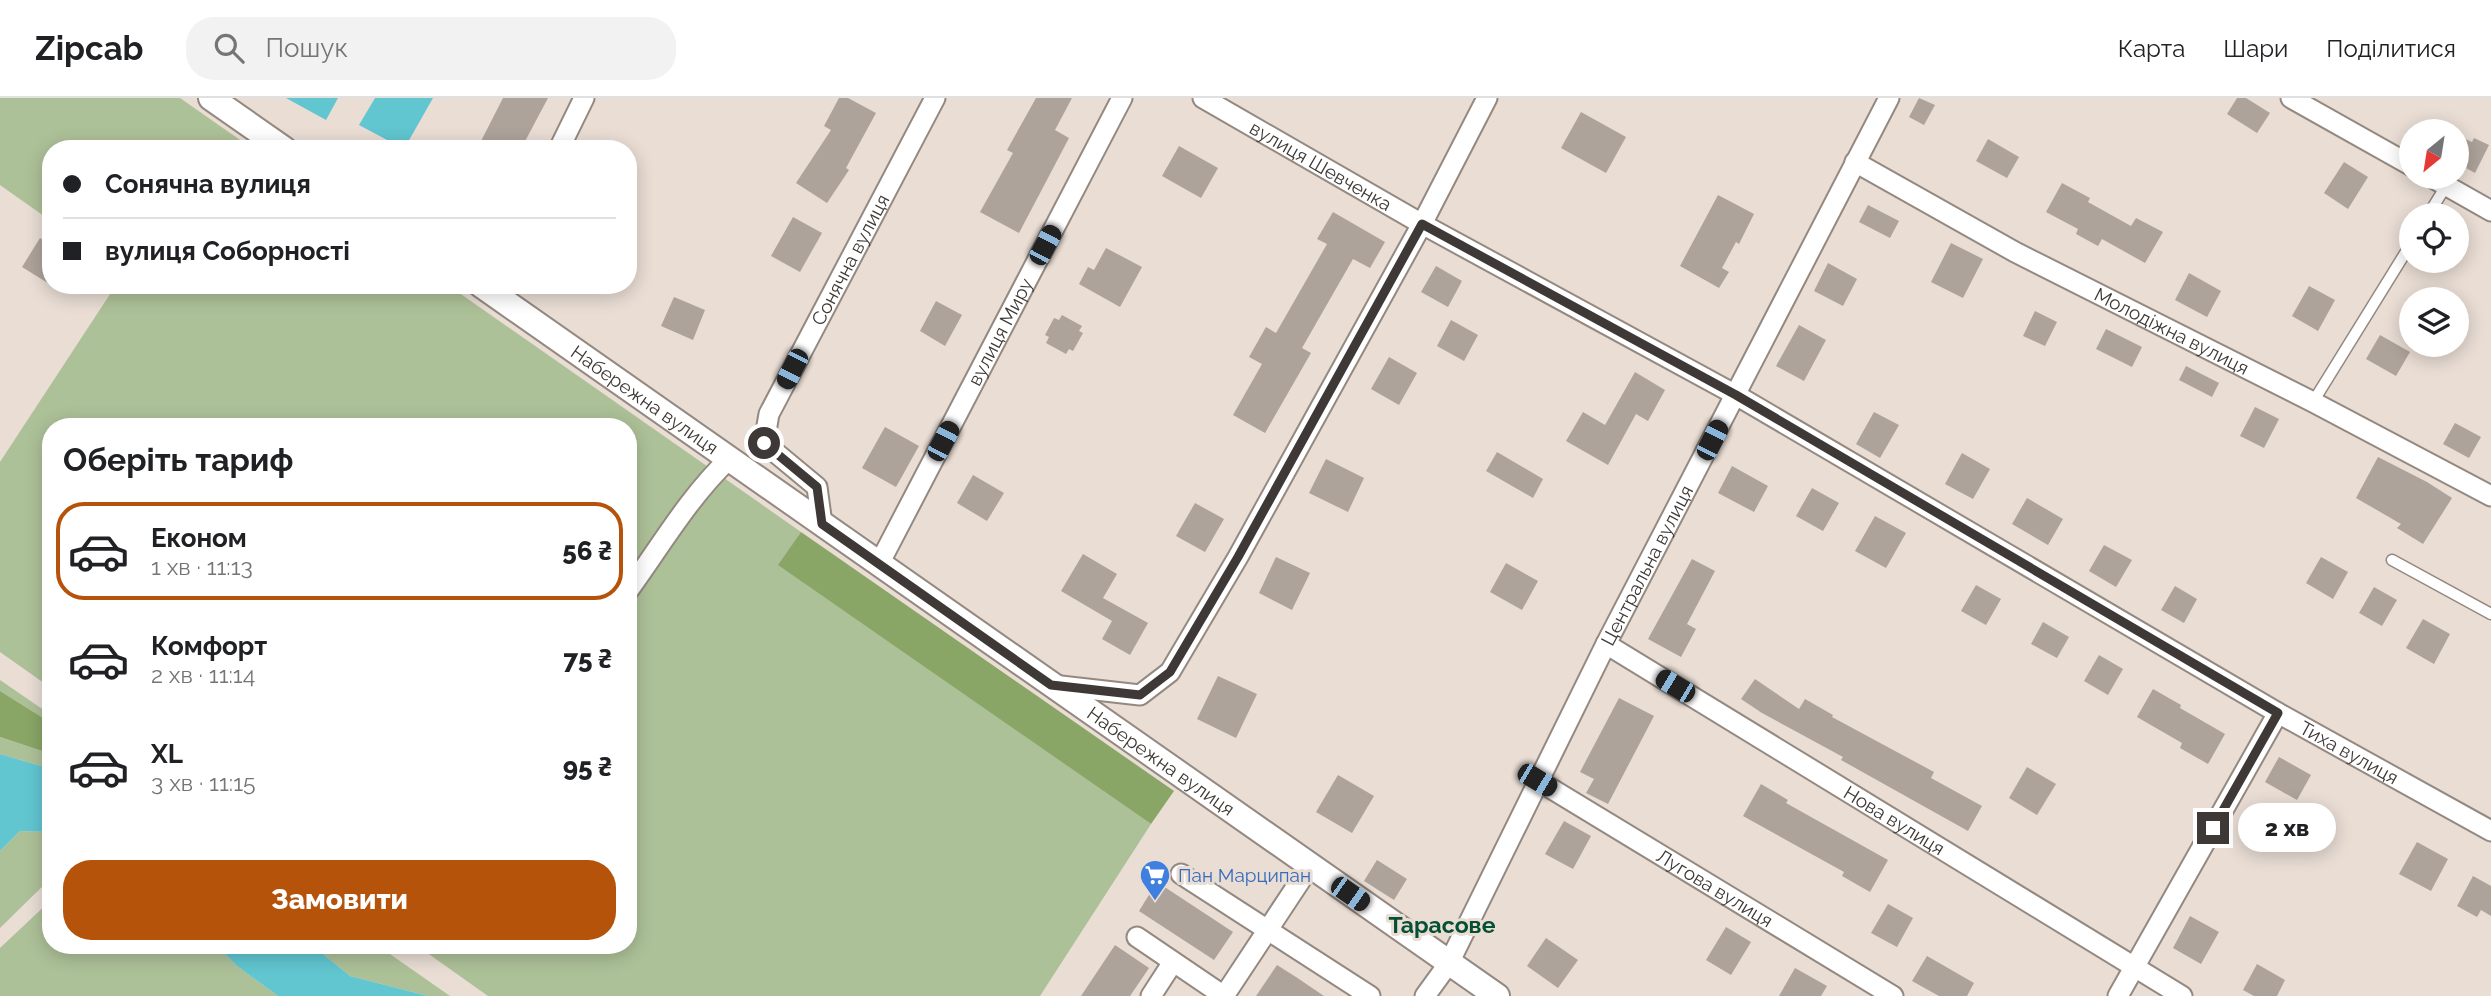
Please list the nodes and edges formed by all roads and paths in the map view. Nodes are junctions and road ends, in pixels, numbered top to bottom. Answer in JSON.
{"nodes":[{"id":1,"x":211,"y":98,"type":"edge"},
{"id":2,"x":584,"y":98,"type":"edge"},
{"id":3,"x":935,"y":98,"type":"edge"},
{"id":4,"x":1122,"y":98,"type":"edge"},
{"id":5,"x":1203,"y":98,"type":"edge"},
{"id":6,"x":1487,"y":98,"type":"edge"},
{"id":7,"x":2299,"y":100,"type":"edge"},
{"id":8,"x":1882,"y":101,"type":"edge"},
{"id":9,"x":271,"y":140,"type":"edge"},
{"id":10,"x":563,"y":140,"type":"edge"},
{"id":11,"x":2399,"y":158,"type":"edge"},
{"id":12,"x":1855,"y":162,"type":"junction"},
{"id":13,"x":2456,"y":189,"type":"edge"},
{"id":14,"x":2489,"y":204,"type":"edge"},
{"id":15,"x":1422,"y":224,"type":"junction"},
{"id":16,"x":2399,"y":263,"type":"edge"},
{"id":17,"x":495,"y":294,"type":"edge"},
{"id":18,"x":1736,"y":395,"type":"junction"},
{"id":19,"x":2313,"y":402,"type":"junction"},
{"id":20,"x":729,"y":459,"type":"junction"},
{"id":21,"x":2491,"y":496,"type":"edge"},
{"id":22,"x":822,"y":524,"type":"junction"},
{"id":23,"x":2392,"y":560,"type":"dead end"},
{"id":24,"x":879,"y":564,"type":"junction"},
{"id":25,"x":637,"y":579,"type":"edge"},
{"id":26,"x":2491,"y":614,"type":"edge"},
{"id":27,"x":1606,"y":644,"type":"junction"},
{"id":28,"x":1051,"y":685,"type":"junction"},
{"id":29,"x":2278,"y":713,"type":"junction"},
{"id":30,"x":1537,"y":780,"type":"junction"},
{"id":31,"x":2491,"y":831,"type":"edge"},
{"id":32,"x":1310,"y":866,"type":"junction"},
{"id":33,"x":1181,"y":874,"type":"dead end"},
{"id":34,"x":1268,"y":929,"type":"junction"},
{"id":35,"x":1137,"y":937,"type":"dead end"},
{"id":36,"x":1173,"y":962,"type":"junction"},
{"id":37,"x":1448,"y":963,"type":"junction"},
{"id":38,"x":2136,"y":966,"type":"junction"},
{"id":39,"x":1151,"y":996,"type":"edge"},
{"id":40,"x":1224,"y":996,"type":"edge"},
{"id":41,"x":1370,"y":996,"type":"edge"},
{"id":42,"x":1426,"y":996,"type":"edge"},
{"id":43,"x":1497,"y":996,"type":"edge"},
{"id":44,"x":1893,"y":996,"type":"edge"},
{"id":45,"x":2118,"y":996,"type":"edge"},
{"id":46,"x":2182,"y":996,"type":"edge"}],
"edges":[{"from":1,"to":9,"type":"street"},
{"from":2,"to":10,"type":"street"},
{"from":3,"to":22,"type":"street","name":"Сонячна вулиця"},
{"from":4,"to":24,"type":"street","name":"вулиця Миру"},
{"from":5,"to":15,"type":"street","name":"вулиця Шевченка"},
{"from":6,"to":15,"type":"street"},
{"from":7,"to":11,"type":"street"},
{"from":8,"to":12,"type":"street","name":"Центральна вулиця"},
{"from":12,"to":18,"type":"street","name":"Центральна вулиця"},
{"from":12,"to":19,"type":"street","name":"Молодіжна вулиця"},
{"from":13,"to":14,"type":"street"},
{"from":15,"to":18,"type":"street","name":"вулиця Шевченка"},
{"from":15,"to":28,"type":"street"},
{"from":16,"to":19,"type":"lane"},
{"from":17,"to":20,"type":"street","name":"Набережна вулиця"},
{"from":18,"to":27,"type":"street","name":"Центральна вулиця"},
{"from":18,"to":29,"type":"street","name":"Тиха вулиця"},
{"from":19,"to":21,"type":"street","name":"Молодіжна вулиця"},
{"from":20,"to":22,"type":"street","name":"Набережна вулиця"},
{"from":20,"to":25,"type":"street"},
{"from":22,"to":24,"type":"street","name":"Набережна вулиця"},
{"from":23,"to":26,"type":"lane"},
{"from":24,"to":28,"type":"street","name":"Набережна вулиця"},
{"from":27,"to":30,"type":"street","name":"Центральна вулиця"},
{"from":27,"to":38,"type":"street","name":"Нова вулиця"},
{"from":28,"to":32,"type":"street","name":"Набережна вулиця"},
{"from":29,"to":31,"type":"street","name":"Тиха вулиця"},
{"from":29,"to":38,"type":"street"},
{"from":30,"to":37,"type":"street","name":"Центральна вулиця"},
{"from":30,"to":44,"type":"street","name":"Лугова вулиця"},
{"from":32,"to":34,"type":"street"},
{"from":32,"to":37,"type":"street","name":"Набережна вулиця"},
{"from":33,"to":34,"type":"street"},
{"from":34,"to":40,"type":"street"},
{"from":34,"to":41,"type":"street"},
{"from":35,"to":36,"type":"street"},
{"from":36,"to":39,"type":"street"},
{"from":36,"to":40,"type":"street"},
{"from":37,"to":42,"type":"street","name":"Центральна вулиця"},
{"from":37,"to":43,"type":"street","name":"Набережна вулиця"},
{"from":38,"to":45,"type":"street"},
{"from":38,"to":46,"type":"street","name":"Нова вулиця"}]}
